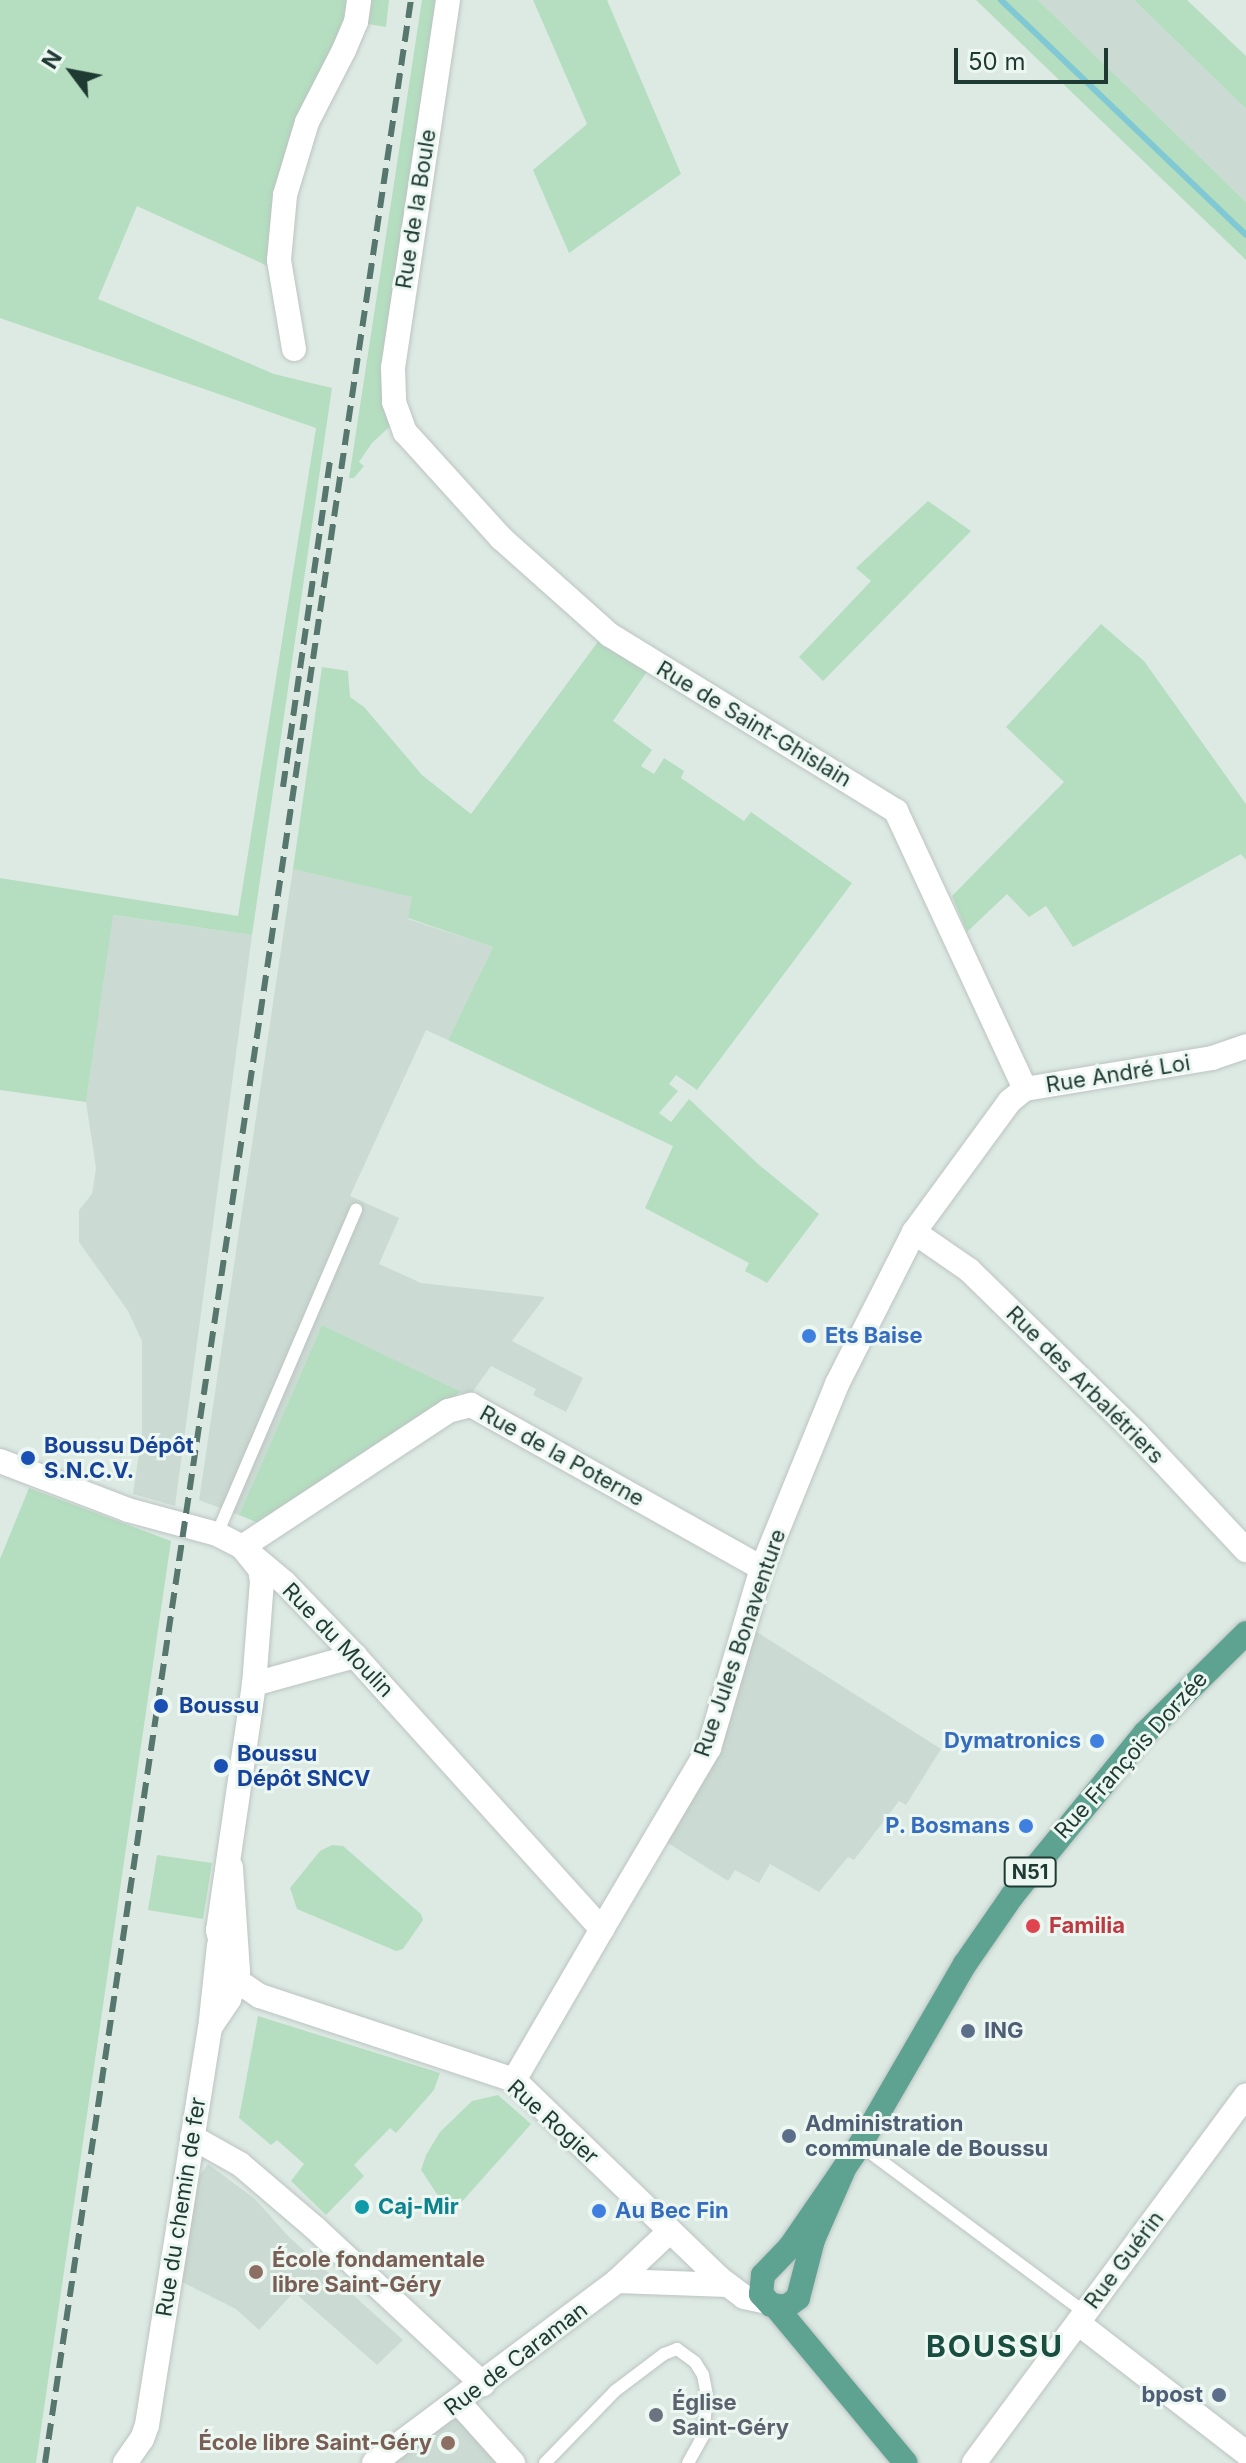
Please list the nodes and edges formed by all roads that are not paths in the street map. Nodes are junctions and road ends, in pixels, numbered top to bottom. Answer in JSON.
{"nodes":[{"id":1,"x":359,"y":0,"type":"edge"},
{"id":2,"x":448,"y":0,"type":"edge"},
{"id":3,"x":294,"y":349,"type":"dead end"},
{"id":4,"x":399,"y":418,"type":"joint"},
{"id":5,"x":1246,"y":1046,"type":"edge"},
{"id":6,"x":1025,"y":1089,"type":"junction"},
{"id":7,"x":356,"y":1210,"type":"dead end"},
{"id":8,"x":914,"y":1232,"type":"junction"},
{"id":9,"x":0,"y":1461,"type":"edge"},
{"id":10,"x":217,"y":1534,"type":"junction"},
{"id":11,"x":242,"y":1547,"type":"junction"},
{"id":12,"x":1246,"y":1550,"type":"edge"},
{"id":13,"x":762,"y":1568,"type":"junction"},
{"id":14,"x":1246,"y":1633,"type":"edge"},
{"id":15,"x":355,"y":1656,"type":"junction"},
{"id":16,"x":254,"y":1684,"type":"junction"},
{"id":17,"x":229,"y":1853,"type":"junction"},
{"id":18,"x":602,"y":1929,"type":"junction"},
{"id":19,"x":219,"y":1945,"type":"junction"},
{"id":20,"x":243,"y":1991,"type":"junction"},
{"id":21,"x":210,"y":2029,"type":"junction"},
{"id":22,"x":514,"y":2080,"type":"junction"},
{"id":23,"x":1246,"y":2096,"type":"edge"},
{"id":24,"x":192,"y":2137,"type":"junction"},
{"id":25,"x":860,"y":2145,"type":"junction"},
{"id":26,"x":845,"y":2167,"type":"junction"},
{"id":27,"x":669,"y":2232,"type":"junction"},
{"id":28,"x":768,"y":2272,"type":"junction"},
{"id":29,"x":617,"y":2281,"type":"junction"},
{"id":30,"x":724,"y":2281,"type":"junction"},
{"id":31,"x":801,"y":2290,"type":"junction"},
{"id":32,"x":771,"y":2304,"type":"junction"},
{"id":33,"x":1082,"y":2318,"type":"junction"},
{"id":34,"x":805,"y":2345,"type":"junction"},
{"id":35,"x":483,"y":2384,"type":"junction"},
{"id":36,"x":459,"y":2403,"type":"junction"},
{"id":37,"x":1246,"y":2453,"type":"edge"},
{"id":38,"x":125,"y":2463,"type":"edge"},
{"id":39,"x":374,"y":2463,"type":"edge"},
{"id":40,"x":513,"y":2463,"type":"edge"},
{"id":41,"x":545,"y":2463,"type":"edge"},
{"id":42,"x":688,"y":2463,"type":"edge"},
{"id":43,"x":906,"y":2463,"type":"edge"},
{"id":44,"x":974,"y":2463,"type":"edge"}],
"edges":[{"from":1,"to":3,"type":"street"},
{"from":2,"to":4,"type":"street","name":"Rue de la Boule"},
{"from":4,"to":6,"type":"street","name":"Rue de Saint-Ghislain"},
{"from":5,"to":6,"type":"street","name":"Rue André Loi"},
{"from":6,"to":8,"type":"street","name":"Rue André Loi"},
{"from":7,"to":10,"type":"lane"},
{"from":8,"to":12,"type":"street","name":"Rue des Arbalétriers"},
{"from":8,"to":13,"type":"street","name":"Rue Jules Bonaventure"},
{"from":9,"to":10,"type":"street","name":"Rue du Moulin"},
{"from":10,"to":11,"type":"street","name":"Rue du Moulin"},
{"from":11,"to":13,"type":"street","name":"Rue de la Poterne"},
{"from":11,"to":15,"type":"street","name":"Rue du Moulin"},
{"from":11,"to":16,"type":"street"},
{"from":13,"to":18,"type":"street","name":"Rue Jules Bonaventure"},
{"from":14,"to":25,"type":"main road","name":"Rue François Dorzée","number":"N51"},
{"from":15,"to":16,"type":"street"},
{"from":15,"to":18,"type":"street","name":"Rue du Moulin"},
{"from":16,"to":17,"type":"street"},
{"from":17,"to":19,"type":"street"},
{"from":17,"to":20,"type":"street"},
{"from":18,"to":22,"type":"street","name":"Rue Jules Bonaventure"},
{"from":19,"to":20,"type":"street"},
{"from":19,"to":21,"type":"street","name":"Rue du chemin de fer"},
{"from":20,"to":21,"type":"street"},
{"from":20,"to":22,"type":"street","name":"Rue Rogier"},
{"from":21,"to":24,"type":"street","name":"Rue du chemin de fer"},
{"from":22,"to":27,"type":"street","name":"Rue Rogier"},
{"from":23,"to":33,"type":"street","name":"Rue Guérin"},
{"from":24,"to":35,"type":"street"},
{"from":24,"to":38,"type":"street","name":"Rue du chemin de fer"},
{"from":25,"to":26,"type":"main road","name":"Rue François Dorzée","number":"N51"},
{"from":25,"to":33,"type":"lane"},
{"from":26,"to":28,"type":"main road","name":"Rue François Dorzée","number":"N51"},
{"from":26,"to":31,"type":"main road","name":"Rue François Dorzée","number":"N51"},
{"from":27,"to":29,"type":"street","name":"Rue de Caraman"},
{"from":27,"to":30,"type":"street","name":"Rue Rogier"},
{"from":28,"to":30,"type":"street"},
{"from":28,"to":31,"type":"main road"},
{"from":28,"to":32,"type":"main road"},
{"from":29,"to":30,"type":"street"},
{"from":29,"to":35,"type":"street","name":"Rue de Caraman"},
{"from":30,"to":32,"type":"street","name":"Rue Rogier"},
{"from":31,"to":32,"type":"main road"},
{"from":31,"to":34,"type":"main road","number":"N51"},
{"from":32,"to":34,"type":"main road"},
{"from":33,"to":37,"type":"street"},
{"from":33,"to":44,"type":"street","name":"Rue Guérin"},
{"from":34,"to":43,"type":"main road"},
{"from":35,"to":36,"type":"street","name":"Rue de Caraman"},
{"from":36,"to":39,"type":"street","name":"Rue de Caraman"},
{"from":36,"to":40,"type":"street"},
{"from":41,"to":42,"type":"lane"}]}
